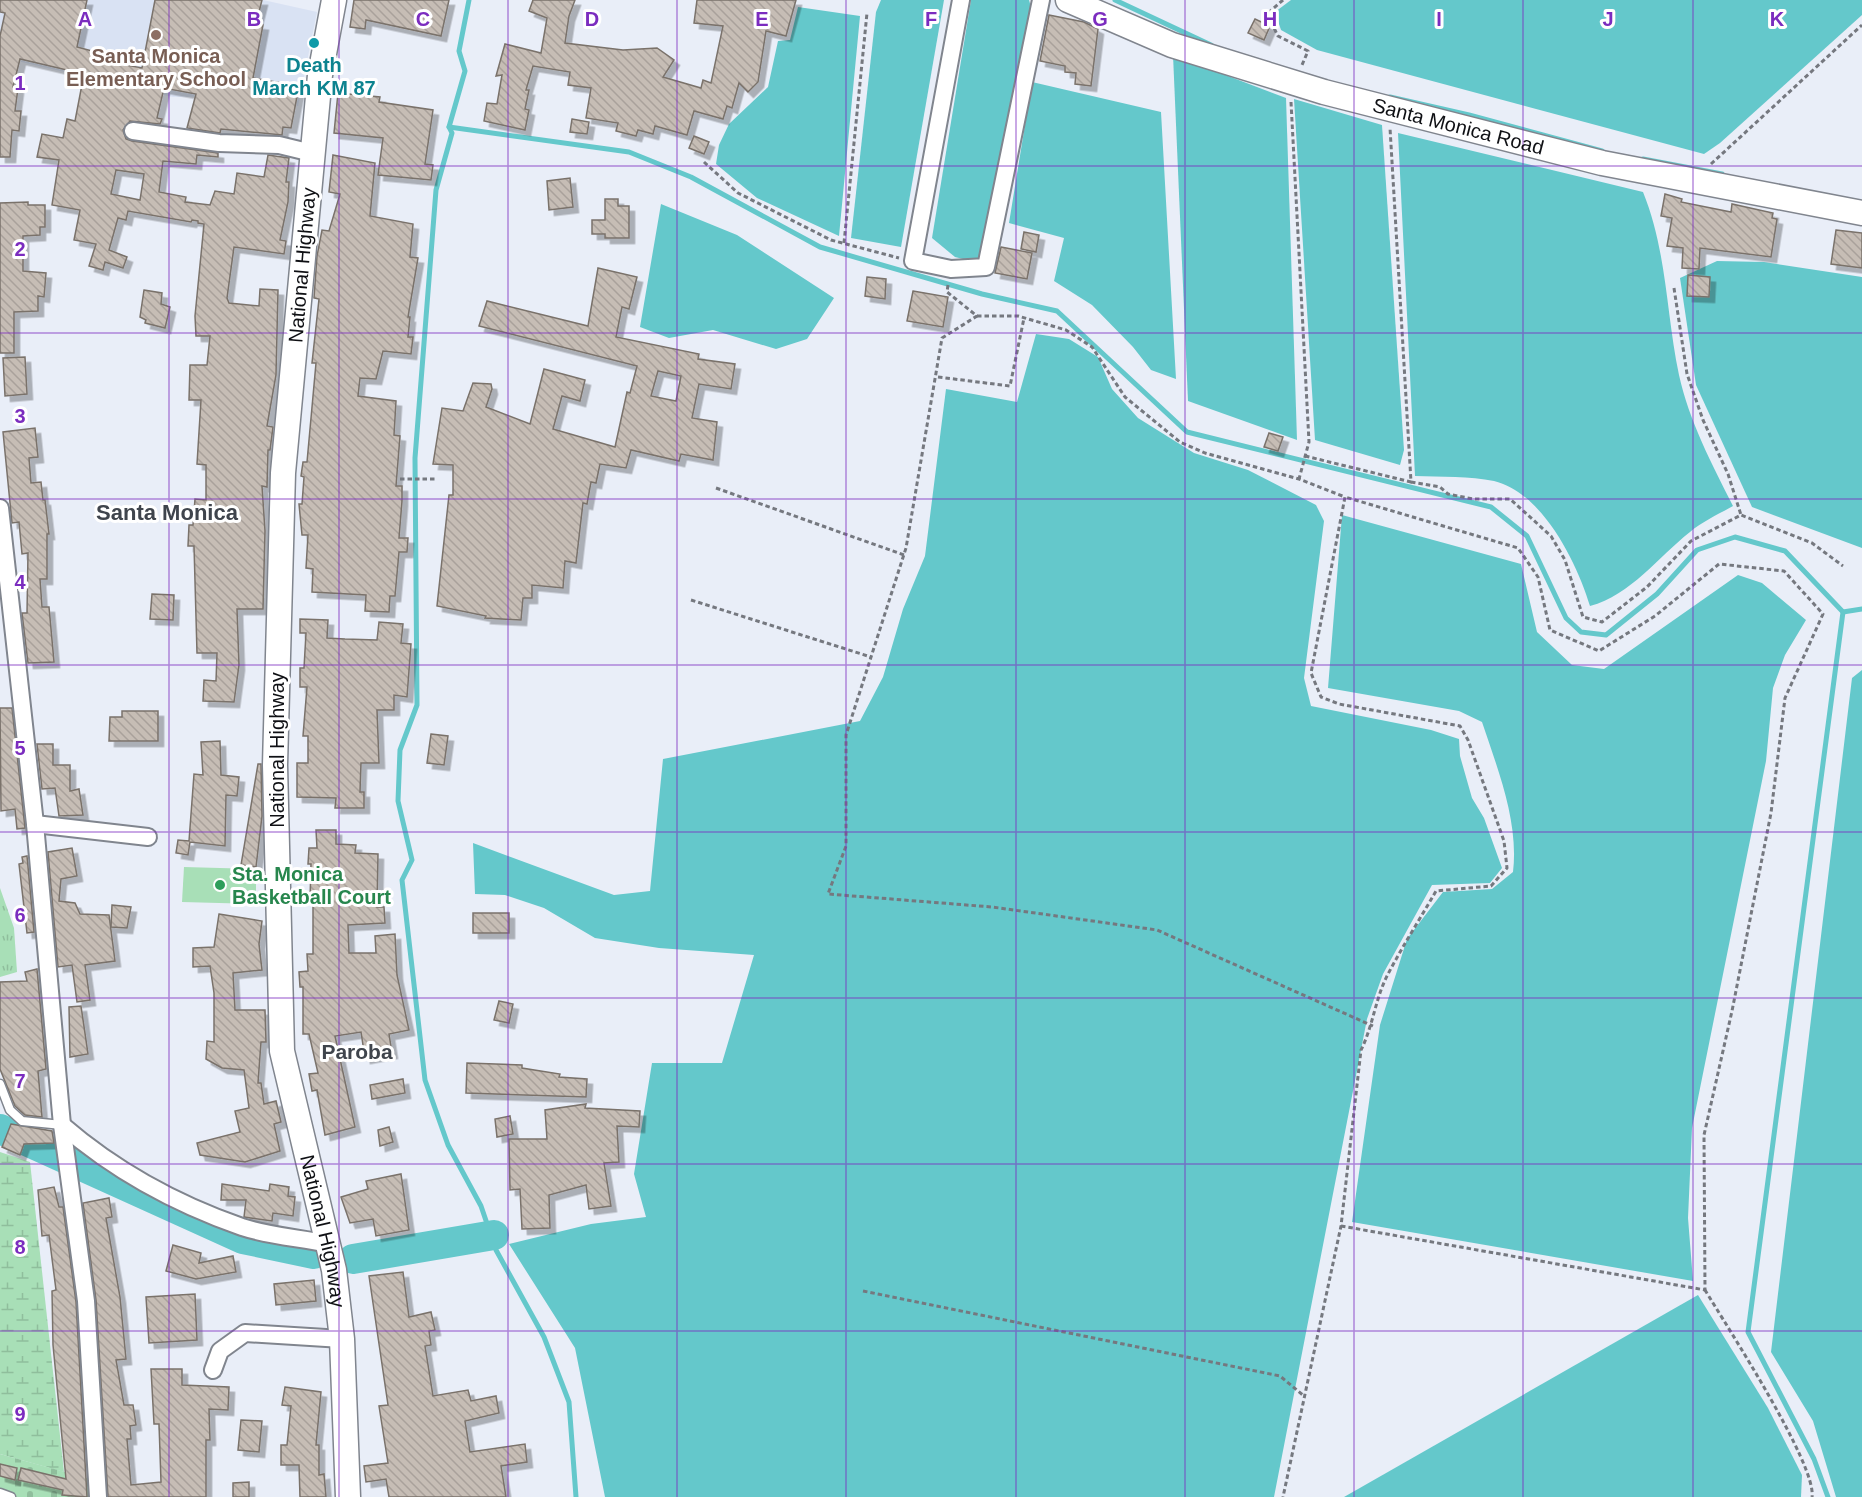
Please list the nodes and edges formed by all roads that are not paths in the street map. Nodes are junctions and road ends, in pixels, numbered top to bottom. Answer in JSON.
{"nodes":[{"id":1,"x":334,"y":0,"type":"edge"},
{"id":2,"x":961,"y":0,"type":"edge"},
{"id":3,"x":1041,"y":0,"type":"edge"},
{"id":4,"x":1068,"y":0,"type":"edge"},
{"id":5,"x":133,"y":131,"type":"dead end"},
{"id":6,"x":312,"y":153,"type":"junction"},
{"id":7,"x":1862,"y":213,"type":"edge"},
{"id":8,"x":0,"y":508,"type":"edge"},
{"id":9,"x":35,"y":824,"type":"junction"},
{"id":10,"x":148,"y":837,"type":"dead end"},
{"id":11,"x":0,"y":1084,"type":"edge"},
{"id":12,"x":62,"y":1125,"type":"junction"},
{"id":13,"x":328,"y":1244,"type":"junction"},
{"id":14,"x":342,"y":1339,"type":"junction"},
{"id":15,"x":213,"y":1370,"type":"dead end"},
{"id":16,"x":0,"y":1493,"type":"edge"},
{"id":17,"x":11,"y":1497,"type":"edge"},
{"id":18,"x":98,"y":1497,"type":"edge"},
{"id":19,"x":348,"y":1497,"type":"edge"}],
"edges":[{"from":1,"to":6,"type":"main road","name":"National Highway"},
{"from":2,"to":3,"type":"street"},
{"from":4,"to":7,"type":"main road","name":"Santa Monica Road"},
{"from":5,"to":6,"type":"street"},
{"from":6,"to":13,"type":"main road","name":"National Highway"},
{"from":8,"to":9,"type":"street"},
{"from":9,"to":10,"type":"street"},
{"from":9,"to":12,"type":"street"},
{"from":11,"to":12,"type":"lane"},
{"from":12,"to":13,"type":"street"},
{"from":12,"to":18,"type":"street"},
{"from":13,"to":14,"type":"main road","name":"National Highway"},
{"from":14,"to":15,"type":"street"},
{"from":14,"to":19,"type":"main road","name":"National Highway"},
{"from":16,"to":17,"type":"lane"}]}
